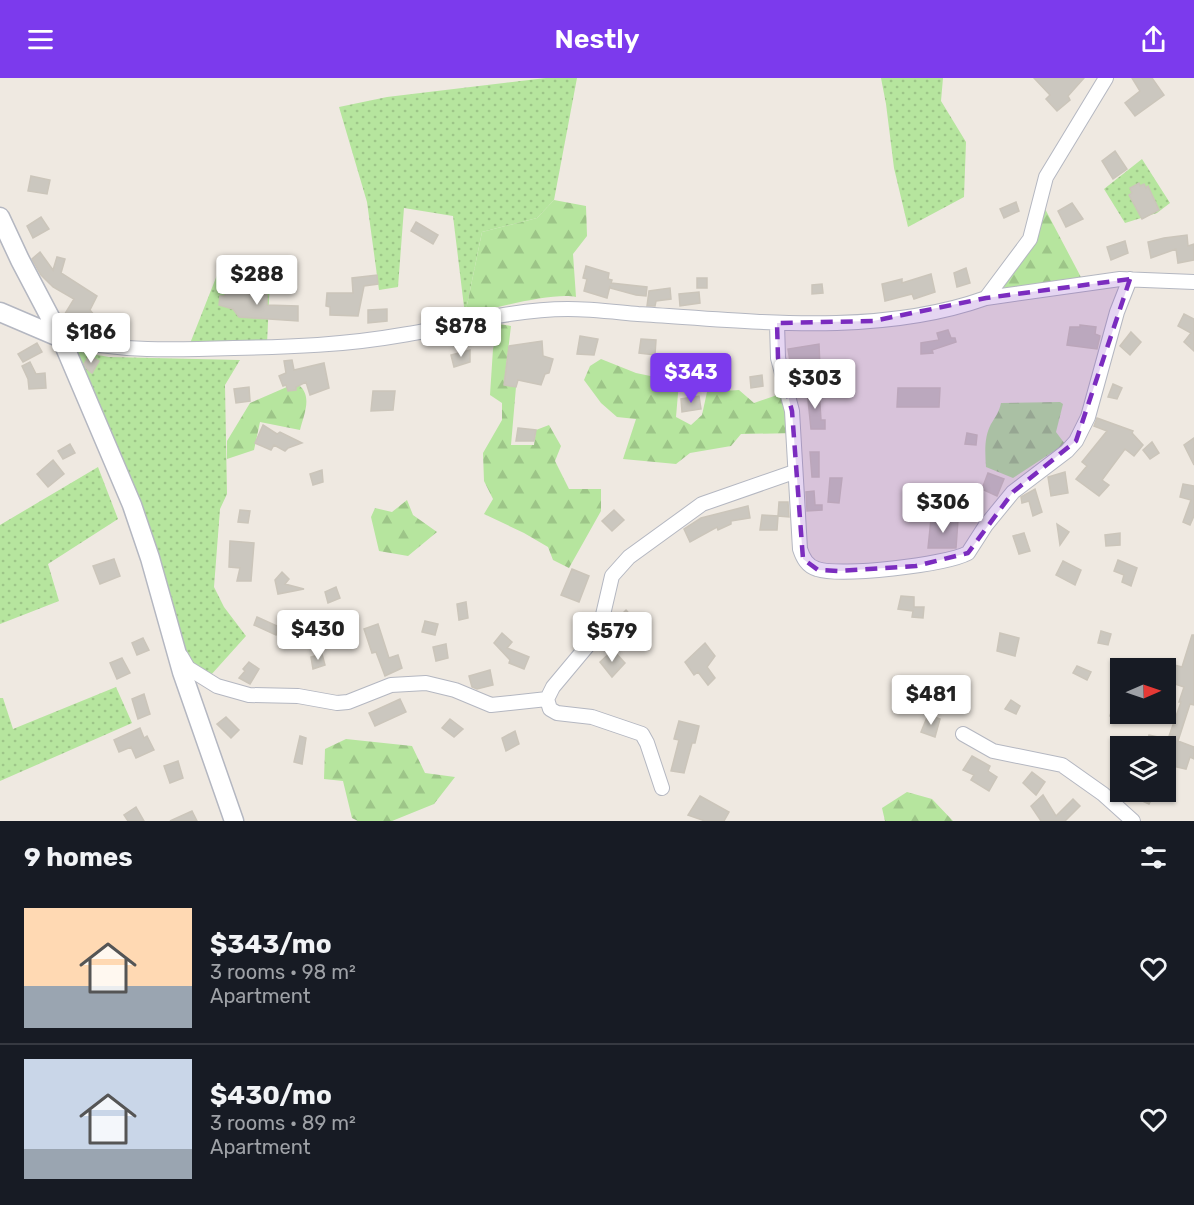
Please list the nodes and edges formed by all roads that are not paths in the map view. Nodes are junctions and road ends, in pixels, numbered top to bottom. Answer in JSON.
{"nodes":[{"id":1,"x":1106,"y":78,"type":"edge"},
{"id":2,"x":0,"y":217,"type":"edge"},
{"id":3,"x":1130,"y":279,"type":"junction"},
{"id":4,"x":1194,"y":282,"type":"edge"},
{"id":5,"x":986,"y":298,"type":"junction"},
{"id":6,"x":0,"y":312,"type":"edge"},
{"id":7,"x":777,"y":323,"type":"junction"},
{"id":8,"x":62,"y":338,"type":"junction"},
{"id":9,"x":794,"y":471,"type":"junction"},
{"id":10,"x":174,"y":644,"type":"junction"},
{"id":11,"x":547,"y":699,"type":"junction"},
{"id":12,"x":963,"y":734,"type":"dead end"},
{"id":13,"x":662,"y":788,"type":"dead end"},
{"id":14,"x":234,"y":821,"type":"edge"},
{"id":15,"x":1133,"y":821,"type":"edge"}],
"edges":[{"from":1,"to":5,"type":"street"},
{"from":2,"to":8,"type":"street"},
{"from":3,"to":4,"type":"street"},
{"from":3,"to":5,"type":"street"},
{"from":3,"to":9,"type":"street"},
{"from":5,"to":7,"type":"street"},
{"from":6,"to":8,"type":"street"},
{"from":7,"to":8,"type":"street"},
{"from":7,"to":9,"type":"street"},
{"from":8,"to":10,"type":"street"},
{"from":9,"to":11,"type":"street"},
{"from":10,"to":11,"type":"street"},
{"from":10,"to":14,"type":"street"},
{"from":11,"to":13,"type":"street"},
{"from":12,"to":15,"type":"street"}]}
